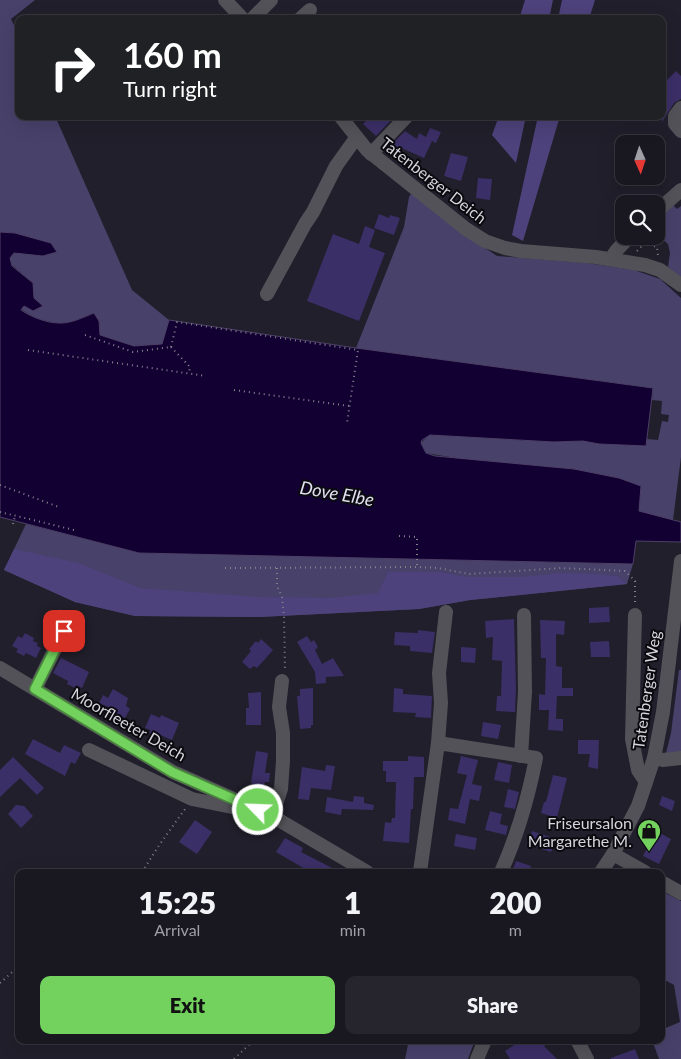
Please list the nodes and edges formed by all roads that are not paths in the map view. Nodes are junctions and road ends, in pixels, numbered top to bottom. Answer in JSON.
{"nodes":[{"id":1,"x":225,"y":0,"type":"edge"},
{"id":2,"x":271,"y":0,"type":"edge"},
{"id":3,"x":239,"y":15,"type":"edge"},
{"id":4,"x":256,"y":15,"type":"edge"},
{"id":5,"x":681,"y":108,"type":"edge"},
{"id":6,"x":345,"y":120,"type":"edge"},
{"id":7,"x":403,"y":120,"type":"edge"},
{"id":8,"x":681,"y":131,"type":"edge"},
{"id":9,"x":356,"y":138,"type":"junction"},
{"id":10,"x":371,"y":154,"type":"junction"},
{"id":11,"x":681,"y":190,"type":"edge"},
{"id":12,"x":665,"y":204,"type":"edge"},
{"id":13,"x":621,"y":245,"type":"edge"},
{"id":14,"x":611,"y":260,"type":"junction"},
{"id":15,"x":681,"y":286,"type":"edge"},
{"id":16,"x":266,"y":294,"type":"dead end"},
{"id":17,"x":681,"y":561,"type":"edge"},
{"id":18,"x":446,"y":612,"type":"dead end"},
{"id":19,"x":524,"y":615,"type":"dead end"},
{"id":20,"x":634,"y":616,"type":"road end"},
{"id":21,"x":64,"y":631,"type":"dead end"},
{"id":22,"x":0,"y":668,"type":"edge"},
{"id":23,"x":282,"y":681,"type":"dead end"},
{"id":24,"x":35,"y":689,"type":"junction"},
{"id":25,"x":438,"y":742,"type":"junction"},
{"id":26,"x":89,"y":750,"type":"dead end"},
{"id":27,"x":521,"y":756,"type":"junction"},
{"id":28,"x":654,"y":758,"type":"junction"},
{"id":29,"x":681,"y":758,"type":"edge"},
{"id":30,"x":646,"y":782,"type":"junction"},
{"id":31,"x":244,"y":804,"type":"junction"},
{"id":32,"x":272,"y":816,"type":"junction"},
{"id":33,"x":613,"y":854,"type":"junction"},
{"id":34,"x":362,"y":869,"type":"edge"},
{"id":35,"x":420,"y":869,"type":"edge"},
{"id":36,"x":501,"y":869,"type":"edge"},
{"id":37,"x":602,"y":869,"type":"edge"},
{"id":38,"x":640,"y":869,"type":"edge"},
{"id":39,"x":665,"y":884,"type":"edge"},
{"id":40,"x":681,"y":893,"type":"edge"},
{"id":41,"x":483,"y":1044,"type":"edge"},
{"id":42,"x":579,"y":1044,"type":"edge"},
{"id":43,"x":477,"y":1059,"type":"edge"},
{"id":44,"x":587,"y":1059,"type":"edge"}],
"edges":[{"from":1,"to":3,"type":"street"},
{"from":2,"to":4,"type":"street"},
{"from":5,"to":8,"type":"street"},
{"from":6,"to":9,"type":"street","name":"Tatenberger Deich"},
{"from":7,"to":10,"type":"street"},
{"from":9,"to":10,"type":"street","name":"Tatenberger Deich"},
{"from":9,"to":16,"type":"street"},
{"from":10,"to":14,"type":"street","name":"Tatenberger Deich"},
{"from":11,"to":12,"type":"street"},
{"from":13,"to":14,"type":"street"},
{"from":14,"to":15,"type":"street","name":"Tatenberger Deich"},
{"from":17,"to":28,"type":"street","name":"Tatenberger Weg"},
{"from":18,"to":25,"type":"street"},
{"from":19,"to":27,"type":"street"},
{"from":20,"to":30,"type":"street"},
{"from":21,"to":24,"type":"street"},
{"from":22,"to":24,"type":"street","name":"Moorfleeter Deich"},
{"from":23,"to":32,"type":"street"},
{"from":24,"to":31,"type":"street","name":"Moorfleeter Deich"},
{"from":25,"to":27,"type":"street"},
{"from":25,"to":35,"type":"street"},
{"from":26,"to":31,"type":"street","name":"Moorfleeter Deich"},
{"from":27,"to":36,"type":"street"},
{"from":28,"to":29,"type":"street"},
{"from":28,"to":30,"type":"street","name":"Tatenberger Weg"},
{"from":30,"to":33,"type":"street","name":"Tatenberger Weg"},
{"from":31,"to":32,"type":"street","name":"Moorfleeter Deich"},
{"from":32,"to":34,"type":"street","name":"Moorfleeter Deich"},
{"from":33,"to":37,"type":"street","name":"Tatenberger Weg"},
{"from":33,"to":38,"type":"street"},
{"from":39,"to":40,"type":"street"},
{"from":41,"to":43,"type":"street"},
{"from":42,"to":44,"type":"street"}]}
